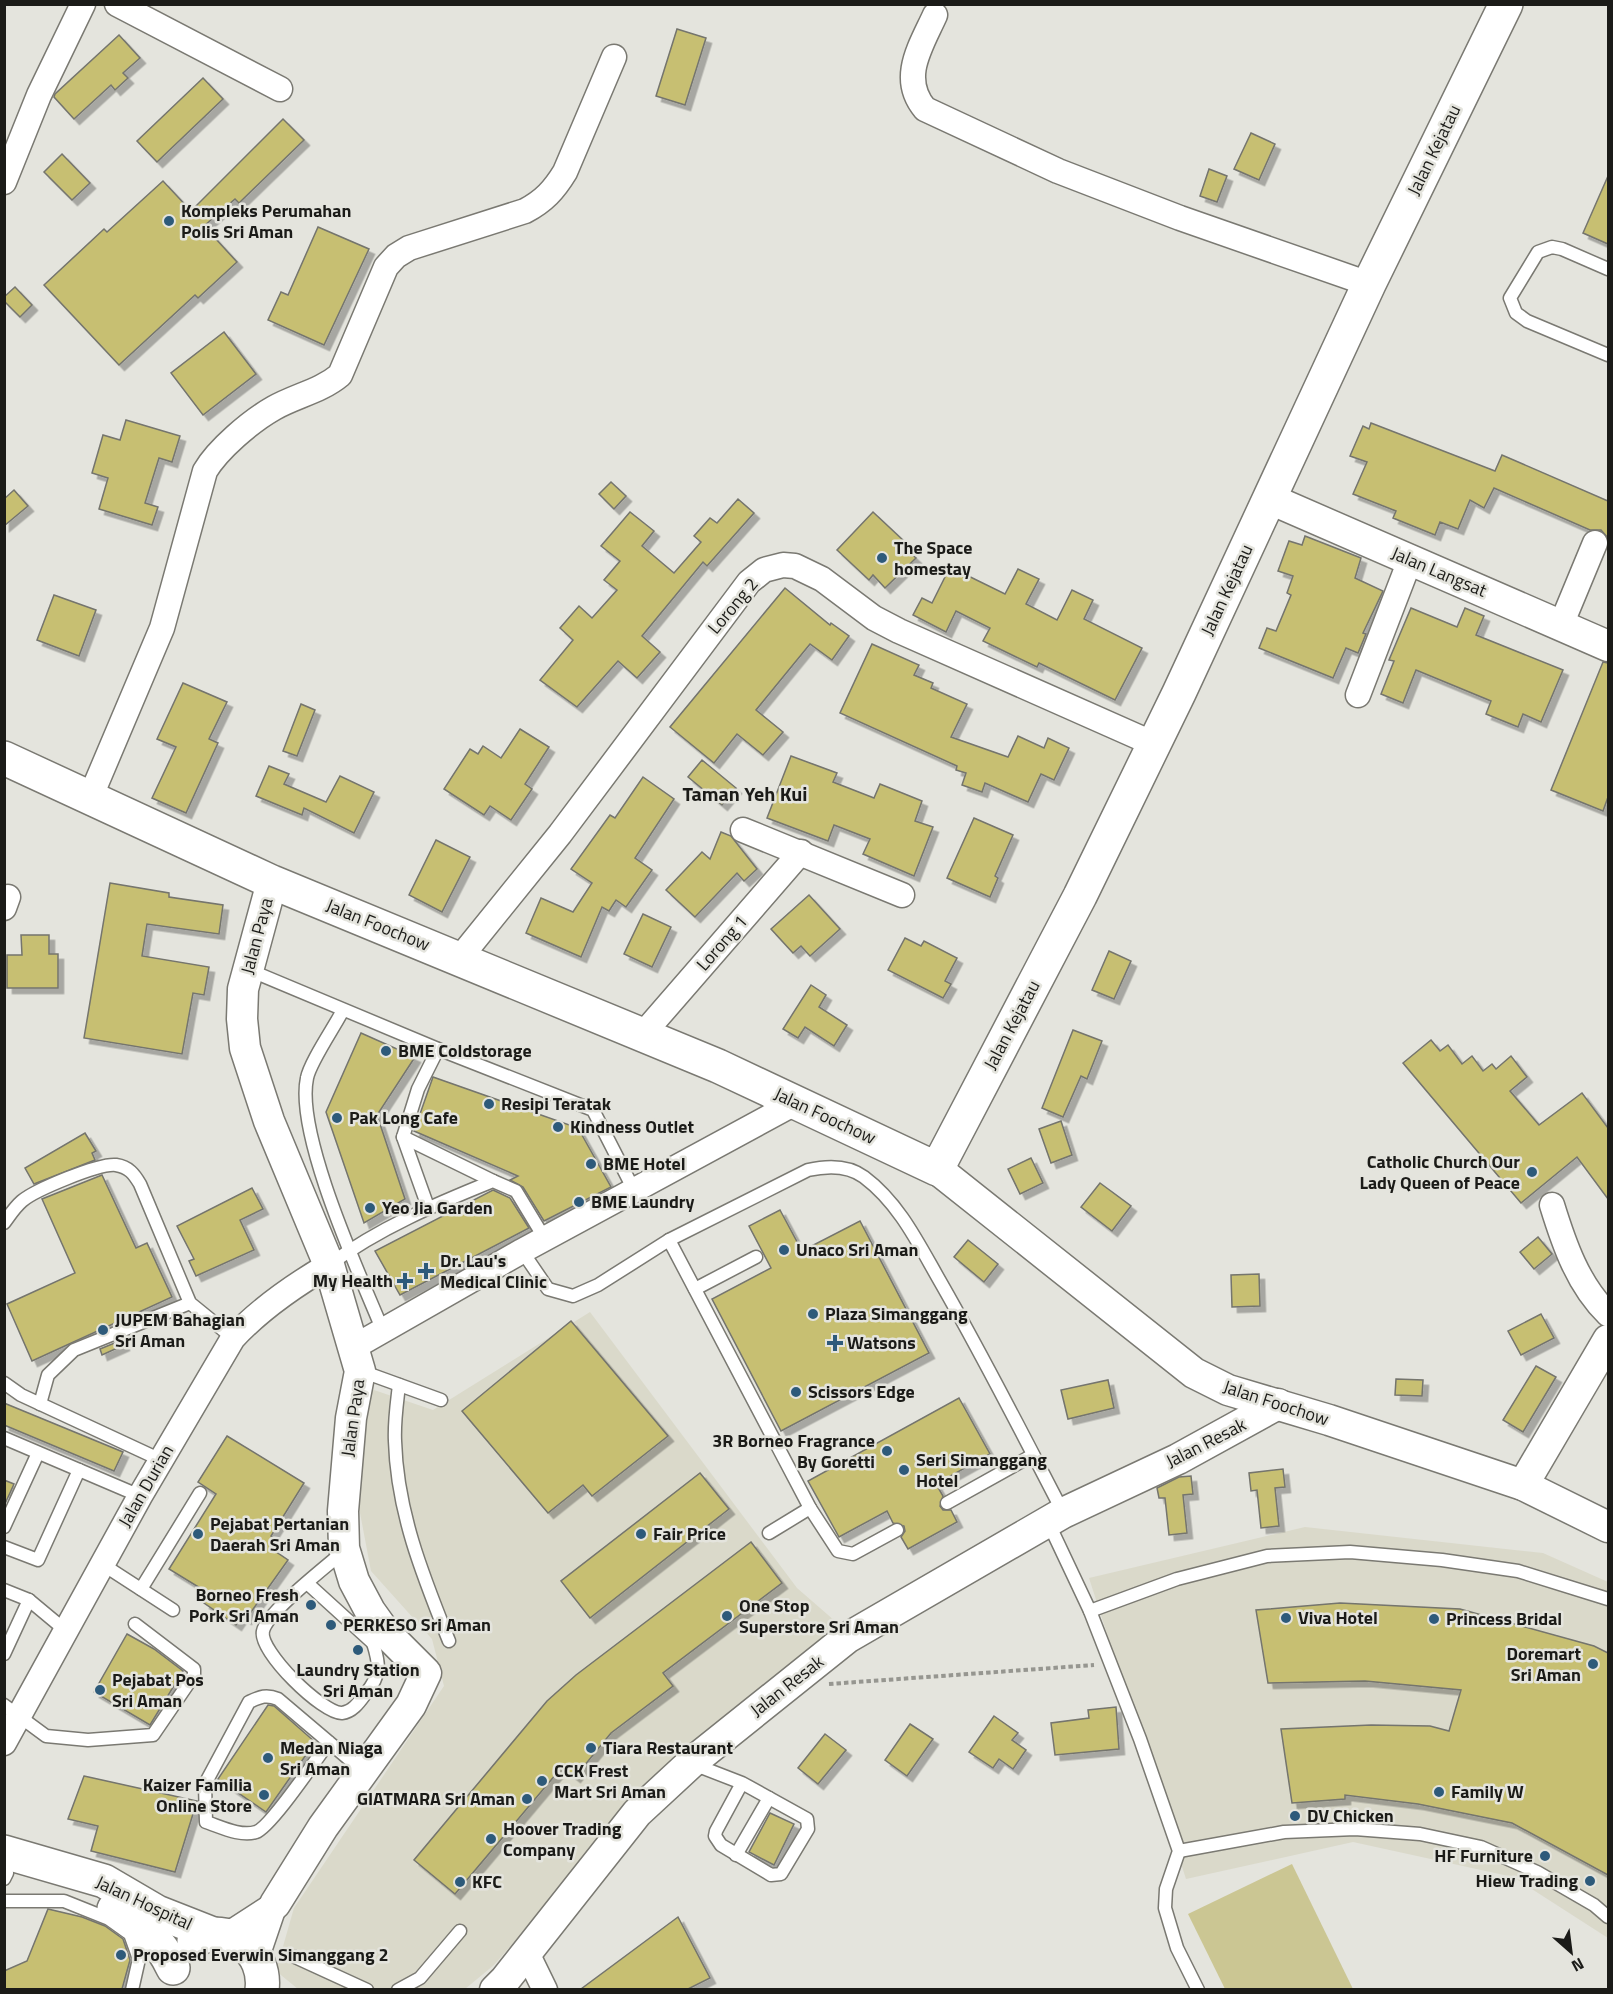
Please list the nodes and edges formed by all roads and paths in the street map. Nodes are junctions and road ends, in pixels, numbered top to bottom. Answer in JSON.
{"nodes":[{"id":1,"x":83,"y":4,"type":"edge"},
{"id":2,"x":117,"y":4,"type":"edge"},
{"id":3,"x":1506,"y":4,"type":"edge"},
{"id":4,"x":935,"y":15,"type":"dead end"},
{"id":5,"x":614,"y":57,"type":"dead end"},
{"id":6,"x":280,"y":89,"type":"dead end"},
{"id":7,"x":4,"y":182,"type":"edge"},
{"id":8,"x":1608,"y":269,"type":"edge"},
{"id":9,"x":1369,"y":284,"type":"junction"},
{"id":10,"x":1608,"y":355,"type":"edge"},
{"id":11,"x":1270,"y":499,"type":"junction"},
{"id":12,"x":1595,"y":543,"type":"dead end"},
{"id":13,"x":1410,"y":560,"type":"junction"},
{"id":14,"x":1561,"y":625,"type":"junction"},
{"id":15,"x":1608,"y":646,"type":"edge"},
{"id":16,"x":1358,"y":695,"type":"dead end"},
{"id":17,"x":1154,"y":744,"type":"junction"},
{"id":18,"x":4,"y":758,"type":"edge"},
{"id":19,"x":90,"y":798,"type":"junction"},
{"id":20,"x":743,"y":830,"type":"dead end"},
{"id":21,"x":801,"y":852,"type":"junction"},
{"id":22,"x":272,"y":882,"type":"junction"},
{"id":23,"x":902,"y":895,"type":"dead end"},
{"id":24,"x":459,"y":959,"type":"junction"},
{"id":25,"x":249,"y":970,"type":"junction"},
{"id":26,"x":343,"y":1010,"type":"junction"},
{"id":27,"x":643,"y":1034,"type":"junction"},
{"id":28,"x":438,"y":1049,"type":"junction"},
{"id":29,"x":797,"y":1102,"type":"junction"},
{"id":30,"x":404,"y":1137,"type":"junction"},
{"id":31,"x":937,"y":1169,"type":"junction"},
{"id":32,"x":493,"y":1181,"type":"junction"},
{"id":33,"x":635,"y":1192,"type":"junction"},
{"id":34,"x":1552,"y":1205,"type":"dead end"},
{"id":35,"x":428,"y":1207,"type":"junction"},
{"id":36,"x":4,"y":1223,"type":"edge"},
{"id":37,"x":545,"y":1239,"type":"junction"},
{"id":38,"x":669,"y":1240,"type":"junction"},
{"id":39,"x":522,"y":1251,"type":"junction"},
{"id":40,"x":339,"y":1257,"type":"junction"},
{"id":41,"x":756,"y":1257,"type":"dead end"},
{"id":42,"x":694,"y":1289,"type":"junction"},
{"id":43,"x":190,"y":1303,"type":"junction"},
{"id":44,"x":1608,"y":1314,"type":"edge"},
{"id":45,"x":383,"y":1331,"type":"junction"},
{"id":46,"x":233,"y":1338,"type":"junction"},
{"id":47,"x":1608,"y":1340,"type":"edge"},
{"id":48,"x":357,"y":1359,"type":"junction"},
{"id":49,"x":4,"y":1383,"type":"edge"},
{"id":50,"x":399,"y":1385,"type":"junction"},
{"id":51,"x":441,"y":1400,"type":"dead end"},
{"id":52,"x":39,"y":1404,"type":"junction"},
{"id":53,"x":1278,"y":1404,"type":"junction"},
{"id":54,"x":4,"y":1438,"type":"edge"},
{"id":55,"x":39,"y":1453,"type":"junction"},
{"id":56,"x":1033,"y":1455,"type":"junction"},
{"id":57,"x":160,"y":1460,"type":"junction"},
{"id":58,"x":79,"y":1470,"type":"junction"},
{"id":59,"x":1523,"y":1485,"type":"junction"},
{"id":60,"x":201,"y":1493,"type":"dead end"},
{"id":61,"x":140,"y":1496,"type":"junction"},
{"id":62,"x":947,"y":1503,"type":"dead end"},
{"id":63,"x":810,"y":1508,"type":"junction"},
{"id":64,"x":1056,"y":1518,"type":"junction"},
{"id":65,"x":4,"y":1527,"type":"edge"},
{"id":66,"x":1608,"y":1527,"type":"edge"},
{"id":67,"x":897,"y":1530,"type":"dead end"},
{"id":68,"x":769,"y":1533,"type":"dead end"},
{"id":69,"x":4,"y":1547,"type":"edge"},
{"id":70,"x":345,"y":1550,"type":"junction"},
{"id":71,"x":102,"y":1564,"type":"junction"},
{"id":72,"x":307,"y":1583,"type":"junction"},
{"id":73,"x":141,"y":1589,"type":"junction"},
{"id":74,"x":4,"y":1590,"type":"edge"},
{"id":75,"x":1608,"y":1599,"type":"edge"},
{"id":76,"x":29,"y":1600,"type":"junction"},
{"id":77,"x":173,"y":1610,"type":"dead end"},
{"id":78,"x":1090,"y":1611,"type":"junction"},
{"id":79,"x":135,"y":1624,"type":"dead end"},
{"id":80,"x":66,"y":1630,"type":"junction"},
{"id":81,"x":379,"y":1637,"type":"junction"},
{"id":82,"x":449,"y":1641,"type":"dead end"},
{"id":83,"x":4,"y":1654,"type":"edge"},
{"id":84,"x":1110,"y":1664,"type":"junction"},
{"id":85,"x":784,"y":1687,"type":"junction"},
{"id":86,"x":12,"y":1711,"type":"edge"},
{"id":87,"x":329,"y":1742,"type":"junction"},
{"id":88,"x":4,"y":1743,"type":"edge"},
{"id":89,"x":691,"y":1763,"type":"junction"},
{"id":90,"x":363,"y":1771,"type":"junction"},
{"id":91,"x":742,"y":1783,"type":"junction"},
{"id":92,"x":770,"y":1798,"type":"junction"},
{"id":93,"x":1179,"y":1851,"type":"junction"},
{"id":94,"x":736,"y":1854,"type":"junction"},
{"id":95,"x":5,"y":1876,"type":"edge"},
{"id":96,"x":275,"y":1904,"type":"junction"},
{"id":97,"x":1608,"y":1917,"type":"edge"},
{"id":98,"x":460,"y":1931,"type":"dead end"},
{"id":99,"x":220,"y":1935,"type":"junction"},
{"id":100,"x":526,"y":1953,"type":"junction"},
{"id":101,"x":295,"y":1957,"type":"dead end"},
{"id":102,"x":172,"y":1979,"type":"edge"},
{"id":103,"x":264,"y":1979,"type":"edge"},
{"id":104,"x":132,"y":1989,"type":"edge"},
{"id":105,"x":367,"y":1989,"type":"edge"},
{"id":106,"x":398,"y":1989,"type":"edge"},
{"id":107,"x":495,"y":1989,"type":"edge"},
{"id":108,"x":545,"y":1989,"type":"edge"},
{"id":109,"x":1198,"y":1989,"type":"edge"}],
"edges":[{"from":1,"to":7,"type":"street"},
{"from":2,"to":6,"type":"street"},
{"from":3,"to":9,"type":"main road","name":"Jalan Kejatau"},
{"from":4,"to":9,"type":"street"},
{"from":5,"to":19,"type":"street"},
{"from":8,"to":10,"type":"lane"},
{"from":9,"to":11,"type":"main road","name":"Jalan Kejatau"},
{"from":11,"to":13,"type":"street","name":"Jalan Langsat"},
{"from":11,"to":17,"type":"main road","name":"Jalan Kejatau"},
{"from":12,"to":14,"type":"street"},
{"from":13,"to":14,"type":"street","name":"Jalan Langsat"},
{"from":13,"to":16,"type":"street"},
{"from":14,"to":15,"type":"street","name":"Jalan Langsat"},
{"from":17,"to":24,"type":"street","name":"Lorong 2"},
{"from":17,"to":31,"type":"main road","name":"Jalan Kejatau"},
{"from":18,"to":19,"type":"main road","name":"Jalan Foochow"},
{"from":19,"to":22,"type":"main road","name":"Jalan Foochow"},
{"from":20,"to":21,"type":"street"},
{"from":21,"to":23,"type":"street"},
{"from":21,"to":27,"type":"street","name":"Lorong 1"},
{"from":22,"to":24,"type":"main road","name":"Jalan Foochow"},
{"from":22,"to":25,"type":"street","name":"Jalan Paya"},
{"from":24,"to":27,"type":"main road","name":"Jalan Foochow"},
{"from":25,"to":26,"type":"lane"},
{"from":25,"to":40,"type":"street","name":"Jalan Paya"},
{"from":26,"to":28,"type":"lane"},
{"from":26,"to":40,"type":"lane"},
{"from":27,"to":29,"type":"main road","name":"Jalan Foochow"},
{"from":28,"to":30,"type":"lane"},
{"from":28,"to":33,"type":"lane"},
{"from":29,"to":31,"type":"main road","name":"Jalan Foochow"},
{"from":29,"to":33,"type":"street"},
{"from":30,"to":32,"type":"lane"},
{"from":30,"to":35,"type":"lane"},
{"from":31,"to":53,"type":"street","name":"Jalan Foochow"},
{"from":32,"to":35,"type":"lane"},
{"from":32,"to":37,"type":"lane"},
{"from":33,"to":37,"type":"street"},
{"from":34,"to":44,"type":"street"},
{"from":35,"to":40,"type":"lane"},
{"from":36,"to":43,"type":"lane"},
{"from":37,"to":39,"type":"street"},
{"from":38,"to":39,"type":"lane"},
{"from":38,"to":42,"type":"lane"},
{"from":38,"to":56,"type":"lane"},
{"from":39,"to":45,"type":"street"},
{"from":40,"to":45,"type":"lane"},
{"from":40,"to":46,"type":"street","name":"Jalan Durian"},
{"from":40,"to":48,"type":"street","name":"Jalan Paya"},
{"from":41,"to":42,"type":"lane"},
{"from":42,"to":63,"type":"lane"},
{"from":43,"to":46,"type":"lane"},
{"from":43,"to":52,"type":"lane"},
{"from":45,"to":48,"type":"street"},
{"from":46,"to":57,"type":"street","name":"Jalan Durian"},
{"from":47,"to":59,"type":"street"},
{"from":48,"to":50,"type":"lane"},
{"from":48,"to":70,"type":"street","name":"Jalan Paya"},
{"from":49,"to":52,"type":"lane"},
{"from":50,"to":51,"type":"lane"},
{"from":50,"to":82,"type":"lane"},
{"from":52,"to":57,"type":"lane"},
{"from":53,"to":59,"type":"street","name":"Jalan Foochow"},
{"from":53,"to":64,"type":"street","name":"Jalan Resak"},
{"from":54,"to":55,"type":"lane"},
{"from":55,"to":58,"type":"lane"},
{"from":55,"to":65,"type":"lane"},
{"from":56,"to":62,"type":"lane"},
{"from":56,"to":64,"type":"lane"},
{"from":57,"to":61,"type":"street","name":"Jalan Durian"},
{"from":58,"to":61,"type":"lane"},
{"from":58,"to":69,"type":"lane"},
{"from":59,"to":66,"type":"street","name":"Jalan Foochow"},
{"from":60,"to":73,"type":"lane"},
{"from":61,"to":71,"type":"street","name":"Jalan Durian"},
{"from":63,"to":67,"type":"lane"},
{"from":63,"to":68,"type":"lane"},
{"from":64,"to":78,"type":"lane"},
{"from":64,"to":85,"type":"street","name":"Jalan Resak"},
{"from":70,"to":72,"type":"lane"},
{"from":70,"to":81,"type":"street","name":"Jalan Paya"},
{"from":71,"to":73,"type":"lane"},
{"from":71,"to":80,"type":"street","name":"Jalan Durian"},
{"from":72,"to":81,"type":"lane"},
{"from":72,"to":81,"type":"lane"},
{"from":73,"to":77,"type":"lane"},
{"from":74,"to":76,"type":"lane"},
{"from":75,"to":78,"type":"lane"},
{"from":76,"to":80,"type":"lane"},
{"from":76,"to":83,"type":"lane"},
{"from":78,"to":84,"type":"lane"},
{"from":79,"to":86,"type":"lane"},
{"from":80,"to":86,"type":"street","name":"Jalan Durian"},
{"from":81,"to":90,"type":"street","name":"Jalan Paya"},
{"from":84,"to":85,"type":"path"},
{"from":84,"to":93,"type":"lane"},
{"from":85,"to":89,"type":"street","name":"Jalan Resak"},
{"from":86,"to":88,"type":"street","name":"Jalan Durian"},
{"from":87,"to":87,"type":"lane"},
{"from":87,"to":90,"type":"lane"},
{"from":89,"to":91,"type":"lane"},
{"from":89,"to":100,"type":"street","name":"Jalan Resak"},
{"from":90,"to":96,"type":"street","name":"Jalan Paya"},
{"from":91,"to":92,"type":"lane"},
{"from":91,"to":94,"type":"lane"},
{"from":92,"to":94,"type":"lane"},
{"from":92,"to":94,"type":"lane"},
{"from":93,"to":97,"type":"lane"},
{"from":93,"to":109,"type":"lane"},
{"from":95,"to":99,"type":"main road","name":"Jalan Hospital"},
{"from":95,"to":102,"type":"main road","name":"Jalan Hospital"},
{"from":95,"to":104,"type":"lane"},
{"from":96,"to":99,"type":"street"},
{"from":96,"to":103,"type":"street"},
{"from":98,"to":106,"type":"lane"},
{"from":99,"to":102,"type":"main road"},
{"from":99,"to":103,"type":"main road","name":"Jalan Hospital"},
{"from":100,"to":107,"type":"street","name":"Jalan Resak"},
{"from":100,"to":108,"type":"street"},
{"from":101,"to":105,"type":"lane"}]}
